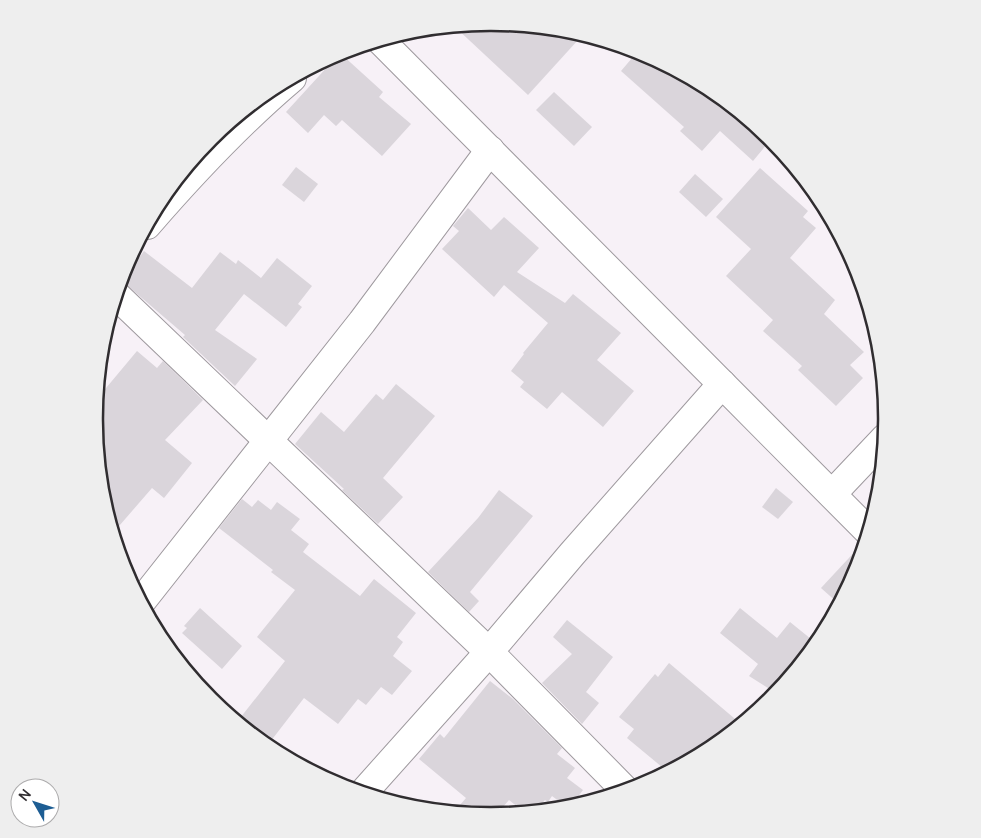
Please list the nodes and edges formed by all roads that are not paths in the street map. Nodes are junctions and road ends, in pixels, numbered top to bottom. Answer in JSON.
{"nodes":[{"id":1,"x":386,"y":46,"type":"edge"},
{"id":2,"x":260,"y":107,"type":"edge"},
{"id":3,"x":490,"y":150,"type":"junction"},
{"id":4,"x":180,"y":187,"type":"edge"},
{"id":5,"x":121,"y":300,"type":"edge"},
{"id":6,"x":722,"y":384,"type":"junction"},
{"id":7,"x":269,"y":441,"type":"junction"},
{"id":8,"x":877,"y":447,"type":"edge"},
{"id":9,"x":832,"y":494,"type":"junction"},
{"id":10,"x":863,"y":527,"type":"edge"},
{"id":11,"x":146,"y":596,"type":"edge"},
{"id":12,"x":489,"y":652,"type":"junction"},
{"id":13,"x":619,"y":784,"type":"edge"},
{"id":14,"x":369,"y":787,"type":"edge"}],
"edges":[{"from":1,"to":3,"type":"street"},
{"from":2,"to":4,"type":"street"},
{"from":3,"to":6,"type":"street"},
{"from":3,"to":7,"type":"street"},
{"from":5,"to":7,"type":"street"},
{"from":6,"to":9,"type":"street"},
{"from":6,"to":12,"type":"street"},
{"from":7,"to":11,"type":"street"},
{"from":7,"to":12,"type":"street"},
{"from":8,"to":9,"type":"street"},
{"from":9,"to":10,"type":"street"},
{"from":12,"to":13,"type":"street"},
{"from":12,"to":14,"type":"street"}]}
